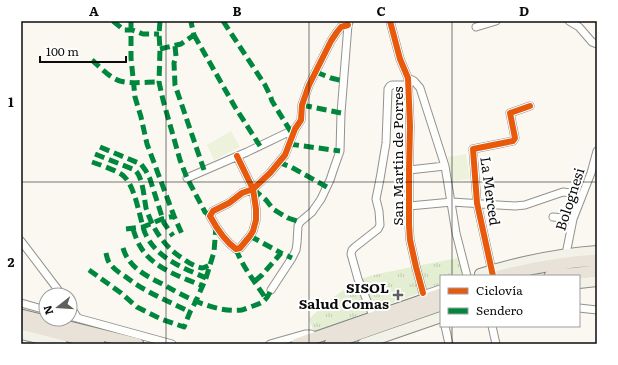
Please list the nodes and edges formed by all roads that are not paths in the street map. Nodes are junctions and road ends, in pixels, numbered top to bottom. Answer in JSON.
{"nodes":[{"id":1,"x":390,"y":21,"type":"edge"},
{"id":2,"x":496,"y":21,"type":"edge"},
{"id":3,"x":569,"y":21,"type":"edge"},
{"id":4,"x":349,"y":23,"type":"edge"},
{"id":5,"x":476,"y":27,"type":"dead end"},
{"id":6,"x":597,"y":44,"type":"edge"},
{"id":7,"x":409,"y":82,"type":"junction"},
{"id":8,"x":530,"y":106,"type":"dead end"},
{"id":9,"x":295,"y":129,"type":"junction"},
{"id":10,"x":597,"y":151,"type":"edge"},
{"id":11,"x":237,"y":156,"type":"junction"},
{"id":12,"x":445,"y":166,"type":"junction"},
{"id":13,"x":409,"y":170,"type":"junction"},
{"id":14,"x":187,"y":178,"type":"dead end"},
{"id":15,"x":253,"y":189,"type":"junction"},
{"id":16,"x":581,"y":197,"type":"junction"},
{"id":17,"x":452,"y":202,"type":"junction"},
{"id":18,"x":477,"y":203,"type":"junction"},
{"id":19,"x":409,"y":206,"type":"junction"},
{"id":20,"x":552,"y":217,"type":"dead end"},
{"id":21,"x":574,"y":219,"type":"junction"},
{"id":22,"x":21,"y":241,"type":"edge"},
{"id":23,"x":597,"y":251,"type":"edge"},
{"id":24,"x":566,"y":254,"type":"junction"},
{"id":25,"x":597,"y":260,"type":"edge"},
{"id":26,"x":597,"y":271,"type":"edge"},
{"id":27,"x":495,"y":274,"type":"edge"},
{"id":28,"x":466,"y":275,"type":"edge"},
{"id":29,"x":478,"y":275,"type":"edge"},
{"id":30,"x":559,"y":275,"type":"edge"},
{"id":31,"x":597,"y":281,"type":"edge"},
{"id":32,"x":580,"y":283,"type":"edge"},
{"id":33,"x":56,"y":287,"type":"edge"},
{"id":34,"x":440,"y":287,"type":"edge"},
{"id":35,"x":271,"y":290,"type":"dead end"},
{"id":36,"x":423,"y":293,"type":"joint"},
{"id":37,"x":440,"y":294,"type":"edge"},
{"id":38,"x":21,"y":303,"type":"edge"},
{"id":39,"x":440,"y":305,"type":"edge"},
{"id":40,"x":38,"y":308,"type":"edge"},
{"id":41,"x":580,"y":308,"type":"edge"},
{"id":42,"x":597,"y":310,"type":"edge"},
{"id":43,"x":21,"y":315,"type":"edge"},
{"id":44,"x":78,"y":317,"type":"edge"},
{"id":45,"x":440,"y":317,"type":"edge"},
{"id":46,"x":374,"y":318,"type":"junction"},
{"id":47,"x":21,"y":324,"type":"edge"},
{"id":48,"x":445,"y":327,"type":"edge"},
{"id":49,"x":492,"y":327,"type":"edge"},
{"id":50,"x":21,"y":334,"type":"edge"},
{"id":51,"x":317,"y":337,"type":"junction"},
{"id":52,"x":62,"y":344,"type":"edge"},
{"id":53,"x":99,"y":344,"type":"edge"},
{"id":54,"x":138,"y":344,"type":"edge"},
{"id":55,"x":172,"y":344,"type":"edge"},
{"id":56,"x":270,"y":344,"type":"edge"},
{"id":57,"x":296,"y":344,"type":"edge"},
{"id":58,"x":330,"y":344,"type":"edge"},
{"id":59,"x":363,"y":344,"type":"edge"},
{"id":60,"x":449,"y":344,"type":"edge"},
{"id":61,"x":496,"y":344,"type":"edge"}],
"edges":[{"from":1,"to":7,"type":"street","name":"San Martin de Porres"},
{"from":2,"to":5,"type":"street"},
{"from":3,"to":6,"type":"street"},
{"from":4,"to":9,"type":"street"},
{"from":4,"to":35,"type":"street"},
{"from":7,"to":12,"type":"street"},
{"from":7,"to":13,"type":"street","name":"San Martin de Porres"},
{"from":7,"to":46,"type":"street"},
{"from":8,"to":18,"type":"street","name":"La Merced"},
{"from":9,"to":11,"type":"street"},
{"from":9,"to":15,"type":"street"},
{"from":10,"to":16,"type":"street","name":"Bolognesi"},
{"from":11,"to":14,"type":"street"},
{"from":11,"to":15,"type":"street"},
{"from":12,"to":13,"type":"street"},
{"from":12,"to":17,"type":"street"},
{"from":13,"to":19,"type":"street","name":"San Martin de Porres"},
{"from":15,"to":15,"type":"street"},
{"from":16,"to":18,"type":"street"},
{"from":16,"to":21,"type":"street","name":"Bolognesi"},
{"from":17,"to":18,"type":"street"},
{"from":17,"to":19,"type":"street"},
{"from":17,"to":28,"type":"street"},
{"from":18,"to":27,"type":"street","name":"La Merced"},
{"from":19,"to":36,"type":"street","name":"San Martin de Porres"},
{"from":20,"to":21,"type":"street"},
{"from":21,"to":24,"type":"street","name":"Bolognesi"},
{"from":22,"to":33,"type":"street"},
{"from":23,"to":24,"type":"main road"},
{"from":24,"to":27,"type":"main road"},
{"from":25,"to":27,"type":"highway"},
{"from":26,"to":30,"type":"highway"},
{"from":27,"to":29,"type":"main road"},
{"from":31,"to":32,"type":"main road"},
{"from":34,"to":36,"type":"lane"},
{"from":37,"to":46,"type":"highway"},
{"from":38,"to":40,"type":"street"},
{"from":39,"to":58,"type":"highway"},
{"from":41,"to":42,"type":"street"},
{"from":43,"to":54,"type":"highway"},
{"from":44,"to":55,"type":"street"},
{"from":45,"to":59,"type":"main road"},
{"from":46,"to":51,"type":"highway"},
{"from":47,"to":53,"type":"highway"},
{"from":48,"to":60,"type":"street"},
{"from":49,"to":61,"type":"street"},
{"from":50,"to":52,"type":"main road"},
{"from":51,"to":56,"type":"street"},
{"from":51,"to":57,"type":"highway"}]}
